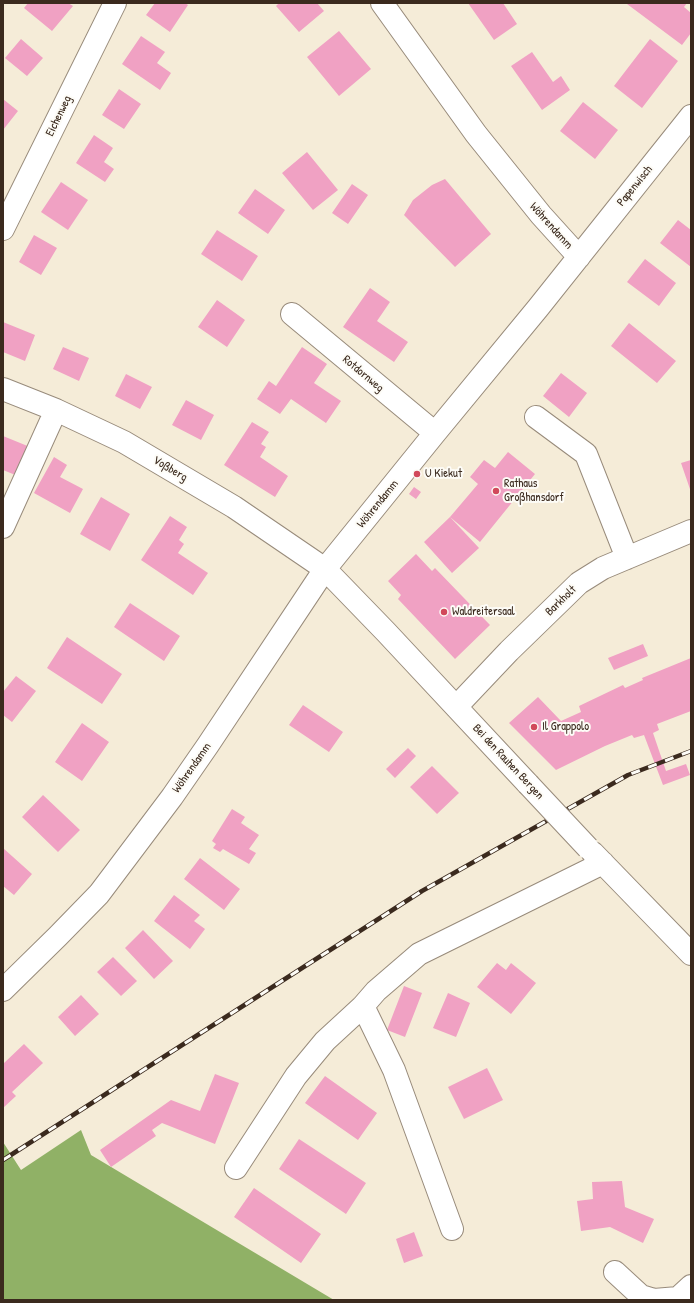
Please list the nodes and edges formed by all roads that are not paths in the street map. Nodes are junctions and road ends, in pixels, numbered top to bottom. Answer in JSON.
{"nodes":[{"id":1,"x":115,"y":3,"type":"edge"},
{"id":2,"x":382,"y":3,"type":"edge"},
{"id":3,"x":691,"y":116,"type":"edge"},
{"id":4,"x":3,"y":229,"type":"edge"},
{"id":5,"x":579,"y":256,"type":"junction"},
{"id":6,"x":292,"y":314,"type":"dead end"},
{"id":7,"x":3,"y":389,"type":"edge"},
{"id":8,"x":56,"y":410,"type":"junction"},
{"id":9,"x":536,"y":417,"type":"dead end"},
{"id":10,"x":435,"y":433,"type":"junction"},
{"id":11,"x":3,"y":527,"type":"edge"},
{"id":12,"x":691,"y":532,"type":"edge"},
{"id":13,"x":627,"y":558,"type":"junction"},
{"id":14,"x":326,"y":569,"type":"junction"},
{"id":15,"x":456,"y":707,"type":"junction"},
{"id":16,"x":596,"y":855,"type":"junction"},
{"id":17,"x":691,"y":954,"type":"edge"},
{"id":18,"x":3,"y":990,"type":"edge"},
{"id":19,"x":362,"y":1006,"type":"junction"},
{"id":20,"x":236,"y":1168,"type":"dead end"},
{"id":21,"x":452,"y":1229,"type":"dead end"},
{"id":22,"x":615,"y":1272,"type":"dead end"},
{"id":23,"x":691,"y":1286,"type":"edge"}],
"edges":[{"from":1,"to":4,"type":"street","name":"Eichenweg"},
{"from":2,"to":5,"type":"street","name":"Wöhrendamm"},
{"from":3,"to":5,"type":"street","name":"Papenwisch"},
{"from":5,"to":10,"type":"street","name":"Wöhrendamm"},
{"from":6,"to":10,"type":"street","name":"Rotdornweg"},
{"from":7,"to":8,"type":"street","name":"Voßberg"},
{"from":8,"to":11,"type":"street"},
{"from":8,"to":14,"type":"street","name":"Voßberg"},
{"from":9,"to":13,"type":"street"},
{"from":10,"to":14,"type":"street","name":"Wöhrendamm"},
{"from":12,"to":13,"type":"street","name":"Barkholt"},
{"from":13,"to":15,"type":"street","name":"Barkholt"},
{"from":14,"to":15,"type":"street","name":"Bei den Rauhen Bergen"},
{"from":14,"to":18,"type":"street","name":"Wöhrendamm"},
{"from":15,"to":16,"type":"street","name":"Bei den Rauhen Bergen","bridge":true},
{"from":16,"to":17,"type":"street","name":"Bei den Rauhen Bergen"},
{"from":16,"to":19,"type":"street"},
{"from":19,"to":20,"type":"street"},
{"from":19,"to":21,"type":"street"},
{"from":22,"to":23,"type":"street"}]}
